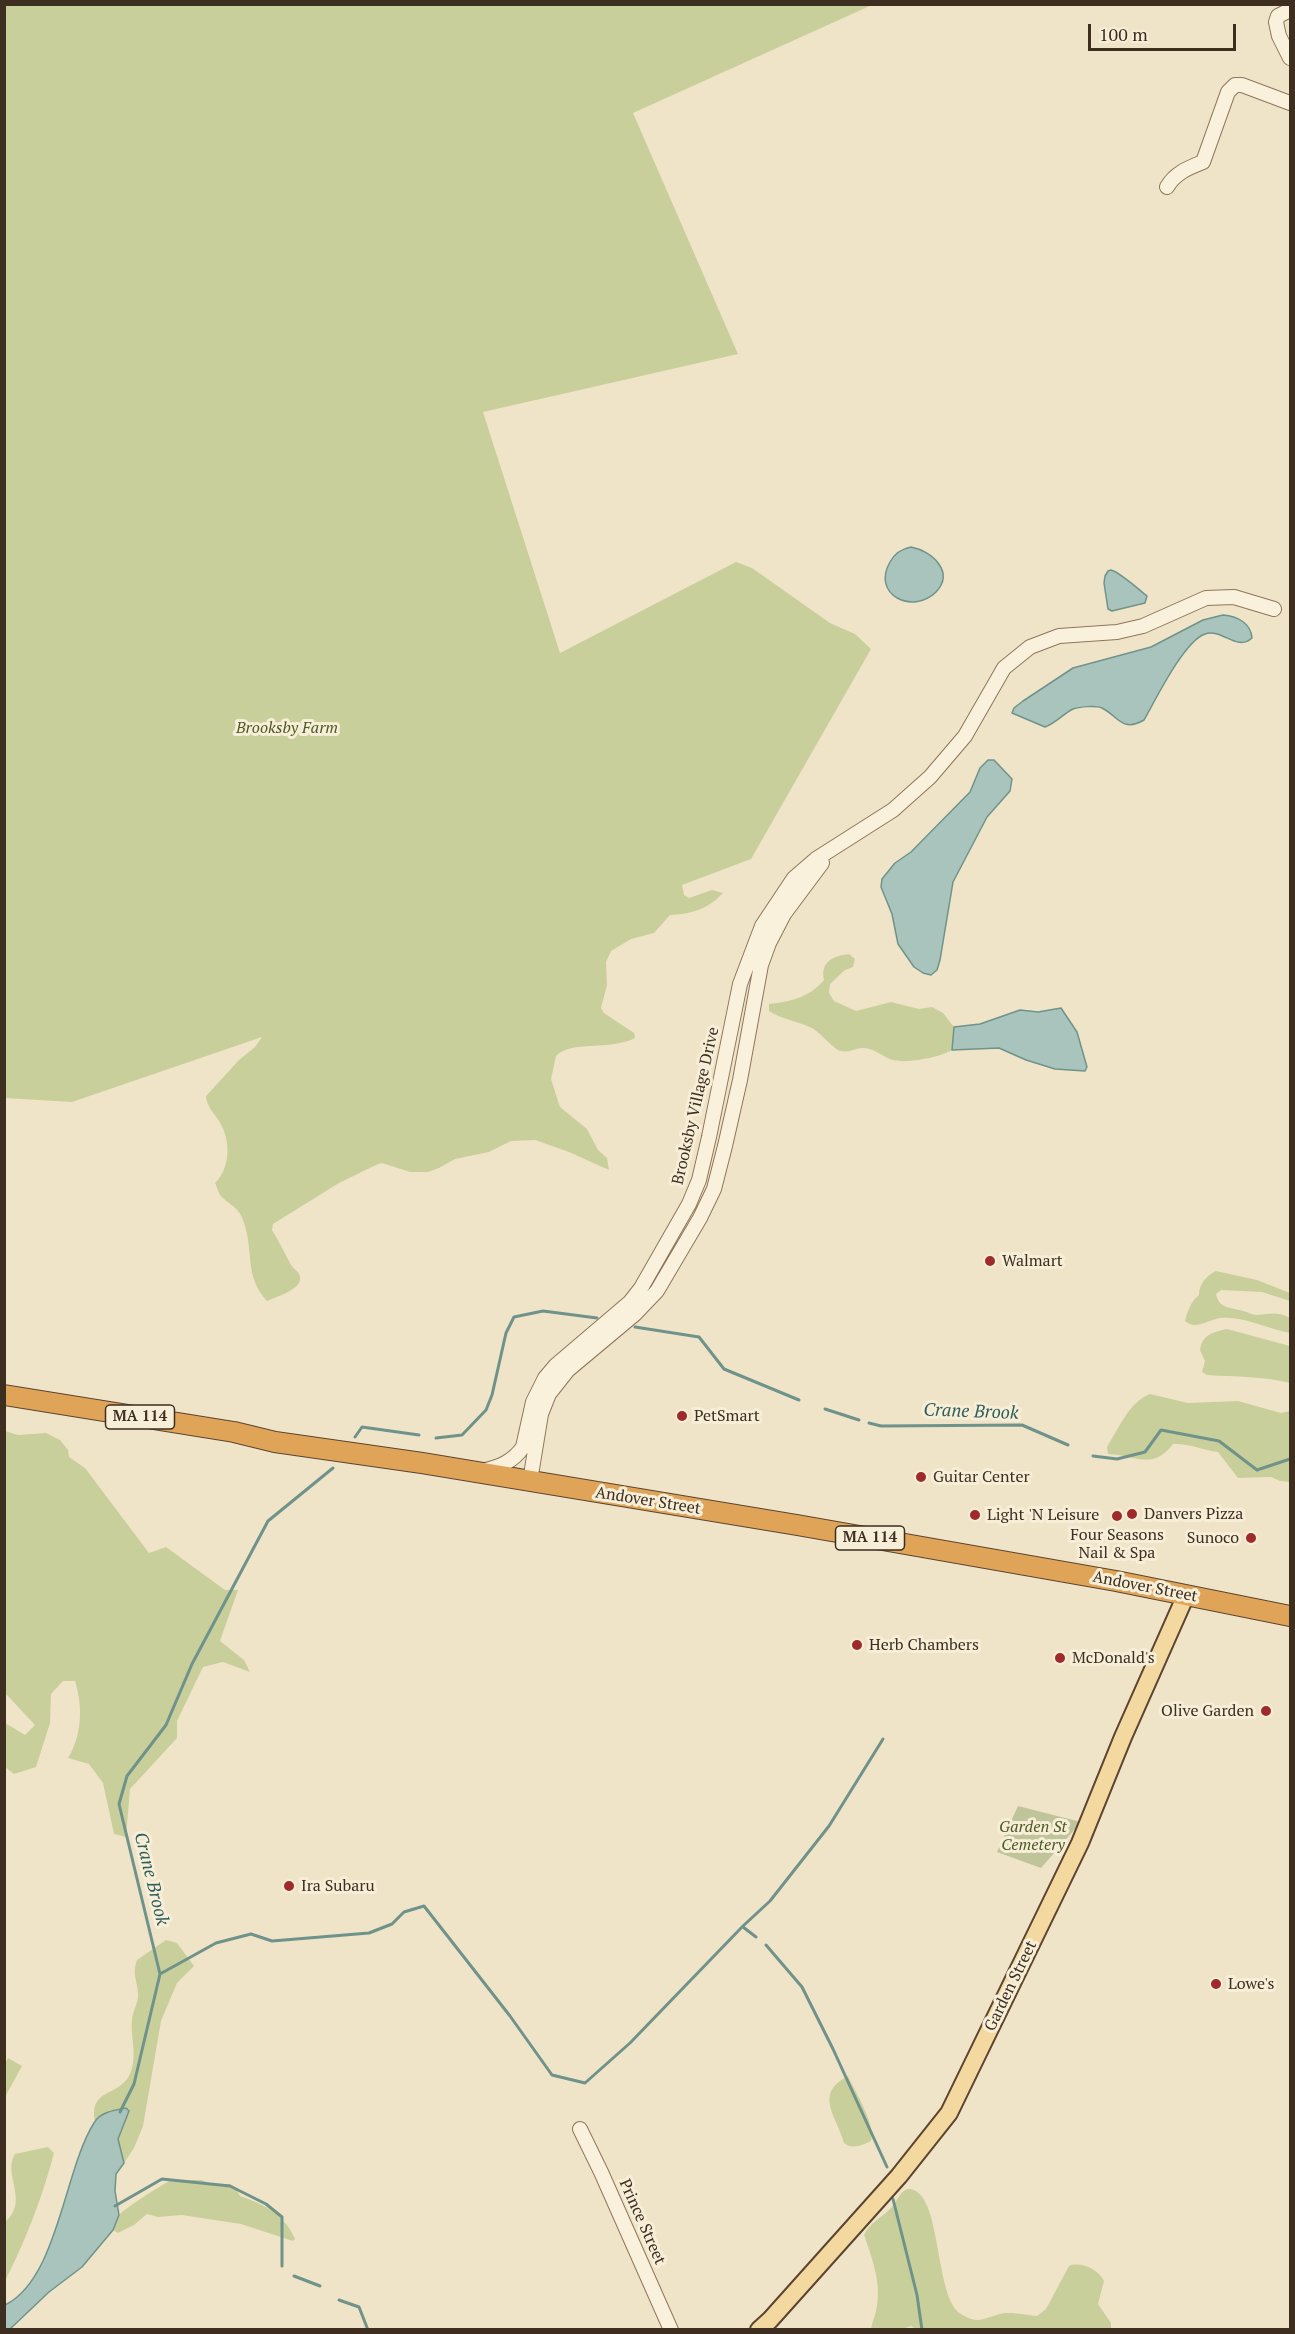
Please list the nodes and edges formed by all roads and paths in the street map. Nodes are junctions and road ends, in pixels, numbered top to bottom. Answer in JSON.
{"nodes":[{"id":1,"x":1290,"y":10,"type":"edge"},
{"id":2,"x":1290,"y":58,"type":"edge"},
{"id":3,"x":1290,"y":103,"type":"edge"},
{"id":4,"x":1167,"y":187,"type":"dead end"},
{"id":5,"x":1274,"y":609,"type":"dead end"},
{"id":6,"x":843,"y":842,"type":"junction"},
{"id":7,"x":4,"y":1395,"type":"edge"},
{"id":8,"x":476,"y":1472,"type":"junction"},
{"id":9,"x":530,"y":1481,"type":"junction"},
{"id":10,"x":1186,"y":1595,"type":"junction"},
{"id":11,"x":1290,"y":1616,"type":"edge"},
{"id":12,"x":580,"y":2130,"type":"dead end"},
{"id":13,"x":671,"y":2330,"type":"edge"},
{"id":14,"x":759,"y":2330,"type":"edge"}],
"edges":[{"from":1,"to":2,"type":"street"},
{"from":3,"to":4,"type":"street"},
{"from":5,"to":6,"type":"street","name":"Brooksby Village Drive"},
{"from":6,"to":8,"type":"street","name":"Brooksby Village Drive"},
{"from":6,"to":9,"type":"street","name":"Brooksby Village Drive"},
{"from":7,"to":8,"type":"highway","name":"Andover Street","number":"MA 114"},
{"from":8,"to":9,"type":"highway","name":"Andover Street","number":"MA 114"},
{"from":9,"to":10,"type":"highway","name":"Andover Street","number":"MA 114"},
{"from":10,"to":11,"type":"highway","name":"Andover Street","number":"MA 114"},
{"from":10,"to":14,"type":"main road","name":"Garden Street"},
{"from":12,"to":13,"type":"street","name":"Prince Street"}]}
